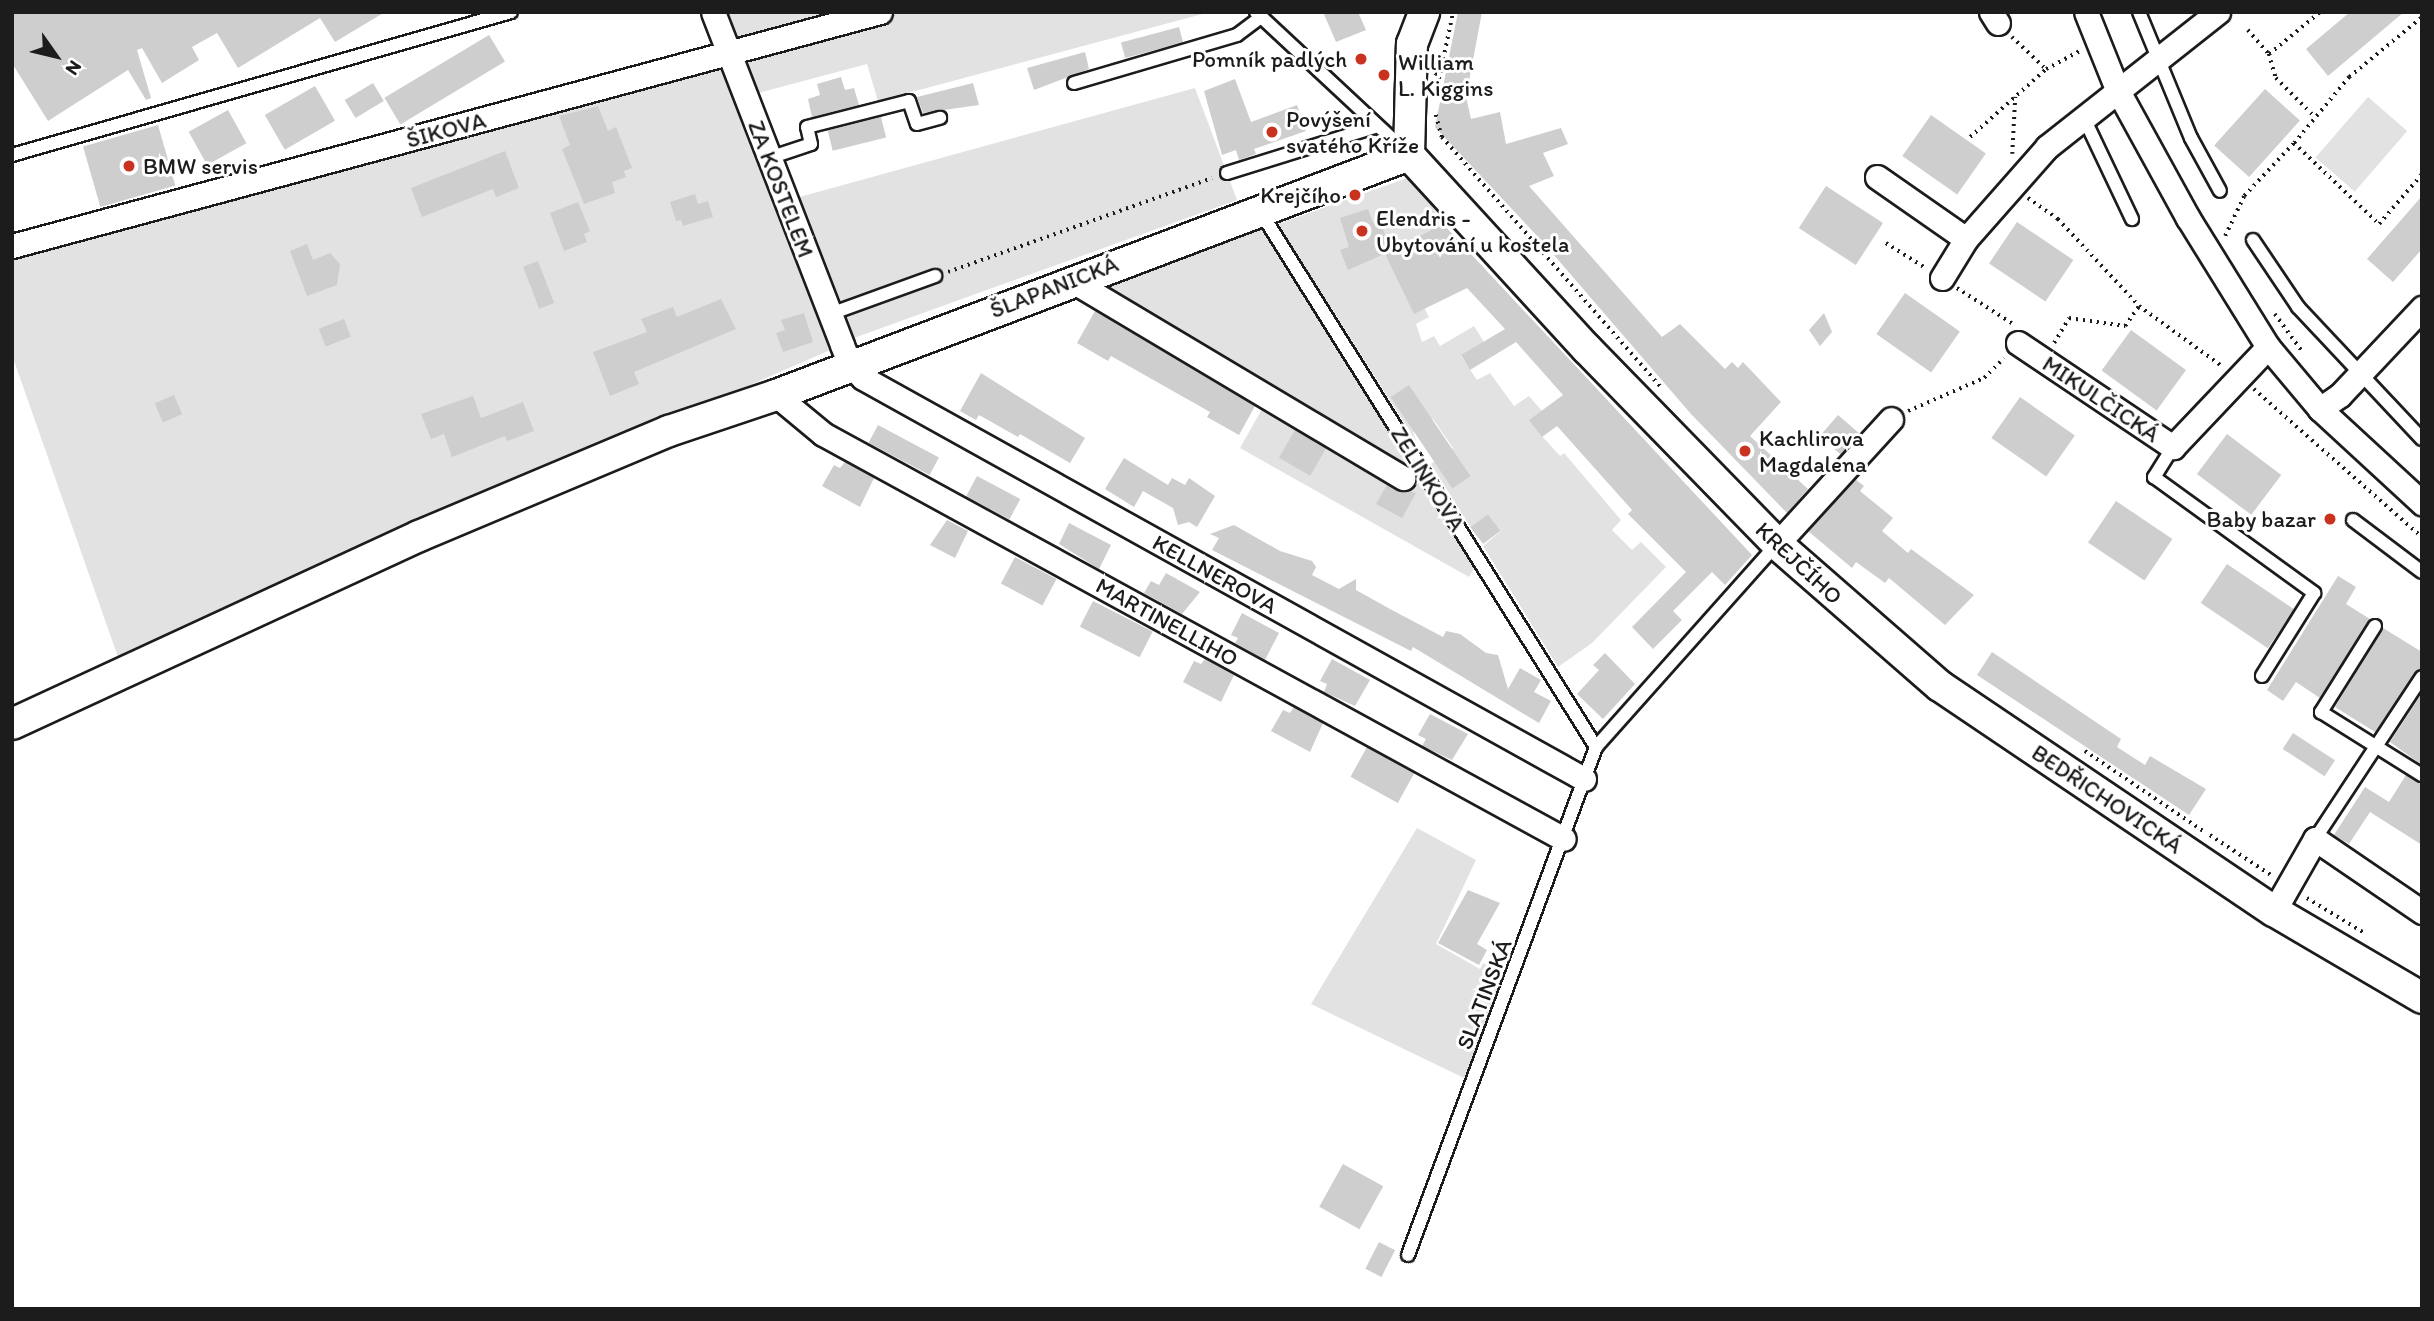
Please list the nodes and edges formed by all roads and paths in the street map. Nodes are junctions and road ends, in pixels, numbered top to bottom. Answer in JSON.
{"nodes":[{"id":1,"x":511,"y":12,"type":"edge"},
{"id":2,"x":713,"y":12,"type":"edge"},
{"id":3,"x":880,"y":12,"type":"edge"},
{"id":4,"x":1423,"y":12,"type":"edge"},
{"id":5,"x":1453,"y":12,"type":"edge"},
{"id":6,"x":2086,"y":12,"type":"edge"},
{"id":7,"x":2139,"y":12,"type":"edge"},
{"id":8,"x":2218,"y":12,"type":"edge"},
{"id":9,"x":2320,"y":12,"type":"edge"},
{"id":10,"x":1259,"y":15,"type":"edge"},
{"id":11,"x":2422,"y":17,"type":"edge"},
{"id":12,"x":1994,"y":18,"type":"edge"},
{"id":13,"x":2248,"y":30,"type":"dead end"},
{"id":14,"x":2080,"y":52,"type":"dead end"},
{"id":15,"x":729,"y":54,"type":"junction"},
{"id":16,"x":2269,"y":54,"type":"junction"},
{"id":17,"x":2157,"y":60,"type":"junction"},
{"id":18,"x":2046,"y":69,"type":"junction"},
{"id":19,"x":1074,"y":83,"type":"dead end"},
{"id":20,"x":2117,"y":89,"type":"junction"},
{"id":21,"x":2015,"y":97,"type":"junction"},
{"id":22,"x":1436,"y":100,"type":"dead end"},
{"id":23,"x":1435,"y":109,"type":"dead end"},
{"id":24,"x":2314,"y":117,"type":"junction"},
{"id":25,"x":940,"y":118,"type":"dead end"},
{"id":26,"x":2084,"y":118,"type":"junction"},
{"id":27,"x":1378,"y":126,"type":"junction"},
{"id":28,"x":1970,"y":137,"type":"dead end"},
{"id":29,"x":2294,"y":143,"type":"junction"},
{"id":30,"x":12,"y":155,"type":"edge"},
{"id":31,"x":1409,"y":155,"type":"junction"},
{"id":32,"x":769,"y":158,"type":"junction"},
{"id":33,"x":1227,"y":173,"type":"joint"},
{"id":34,"x":2422,"y":174,"type":"edge"},
{"id":35,"x":1877,"y":177,"type":"dead end"},
{"id":36,"x":2010,"y":186,"type":"junction"},
{"id":37,"x":2220,"y":191,"type":"dead end"},
{"id":38,"x":1260,"y":211,"type":"junction"},
{"id":39,"x":2132,"y":219,"type":"dead end"},
{"id":40,"x":1966,"y":239,"type":"junction"},
{"id":41,"x":2253,"y":240,"type":"dead end"},
{"id":42,"x":2223,"y":241,"type":"dead end"},
{"id":43,"x":1886,"y":243,"type":"dead end"},
{"id":44,"x":12,"y":246,"type":"edge"},
{"id":45,"x":935,"y":276,"type":"joint"},
{"id":46,"x":1942,"y":278,"type":"junction"},
{"id":47,"x":1071,"y":280,"type":"junction"},
{"id":48,"x":2139,"y":306,"type":"junction"},
{"id":49,"x":2270,"y":307,"type":"dead end"},
{"id":50,"x":2422,"y":308,"type":"edge"},
{"id":51,"x":830,"y":314,"type":"junction"},
{"id":52,"x":2018,"y":343,"type":"junction"},
{"id":53,"x":2268,"y":347,"type":"junction"},
{"id":54,"x":2050,"y":350,"type":"dead end"},
{"id":55,"x":2309,"y":360,"type":"dead end"},
{"id":56,"x":850,"y":365,"type":"junction"},
{"id":57,"x":2360,"y":375,"type":"junction"},
{"id":58,"x":2237,"y":377,"type":"junction"},
{"id":59,"x":776,"y":395,"type":"junction"},
{"id":60,"x":1672,"y":398,"type":"dead end"},
{"id":61,"x":2320,"y":409,"type":"junction"},
{"id":62,"x":1891,"y":419,"type":"joint"},
{"id":63,"x":2422,"y":439,"type":"edge"},
{"id":64,"x":2173,"y":447,"type":"junction"},
{"id":65,"x":1404,"y":478,"type":"dead end"},
{"id":66,"x":2422,"y":503,"type":"edge"},
{"id":67,"x":2353,"y":520,"type":"dead end"},
{"id":68,"x":2422,"y":537,"type":"edge"},
{"id":69,"x":1777,"y":544,"type":"junction"},
{"id":70,"x":2422,"y":572,"type":"edge"},
{"id":71,"x":2375,"y":626,"type":"dead end"},
{"id":72,"x":2262,"y":676,"type":"dead end"},
{"id":73,"x":2422,"y":677,"type":"edge"},
{"id":74,"x":1940,"y":686,"type":"joint"},
{"id":75,"x":12,"y":724,"type":"edge"},
{"id":76,"x":2376,"y":746,"type":"junction"},
{"id":77,"x":1596,"y":747,"type":"junction"},
{"id":78,"x":2082,"y":749,"type":"dead end"},
{"id":79,"x":2422,"y":775,"type":"edge"},
{"id":80,"x":1584,"y":779,"type":"junction"},
{"id":81,"x":1564,"y":839,"type":"junction"},
{"id":82,"x":2315,"y":839,"type":"junction"},
{"id":83,"x":2281,"y":899,"type":"junction"},
{"id":84,"x":2419,"y":905,"type":"edge"},
{"id":85,"x":2377,"y":941,"type":"dead end"},
{"id":86,"x":2422,"y":998,"type":"edge"},
{"id":87,"x":1408,"y":1255,"type":"dead end"}],
"edges":[{"from":1,"to":30,"type":"lane"},
{"from":2,"to":15,"type":"street","name":"ZA KOSTELEM"},
{"from":3,"to":15,"type":"street","name":"ŠIKOVA"},
{"from":4,"to":31,"type":"street"},
{"from":5,"to":22,"type":"path"},
{"from":6,"to":20,"type":"street"},
{"from":7,"to":17,"type":"lane"},
{"from":8,"to":17,"type":"street"},
{"from":9,"to":16,"type":"path"},
{"from":10,"to":19,"type":"lane"},
{"from":10,"to":27,"type":"lane"},
{"from":11,"to":24,"type":"path"},
{"from":12,"to":18,"type":"path"},
{"from":13,"to":16,"type":"path"},
{"from":14,"to":18,"type":"path"},
{"from":15,"to":32,"type":"street","name":"ZA KOSTELEM"},
{"from":15,"to":44,"type":"street","name":"ŠIKOVA"},
{"from":16,"to":24,"type":"path"},
{"from":17,"to":20,"type":"street"},
{"from":17,"to":37,"type":"lane"},
{"from":18,"to":21,"type":"path"},
{"from":20,"to":26,"type":"street"},
{"from":20,"to":53,"type":"street"},
{"from":21,"to":28,"type":"path"},
{"from":21,"to":36,"type":"path"},
{"from":23,"to":60,"type":"path"},
{"from":24,"to":29,"type":"path"},
{"from":25,"to":32,"type":"lane"},
{"from":26,"to":36,"type":"street"},
{"from":26,"to":39,"type":"lane"},
{"from":27,"to":31,"type":"lane"},
{"from":27,"to":33,"type":"lane"},
{"from":29,"to":34,"type":"path"},
{"from":29,"to":42,"type":"path"},
{"from":31,"to":38,"type":"street","name":"ŠLAPANICKÁ"},
{"from":31,"to":69,"type":"street","name":"KREJČÍHO"},
{"from":32,"to":51,"type":"street","name":"ZA KOSTELEM"},
{"from":33,"to":45,"type":"path"},
{"from":35,"to":40,"type":"street"},
{"from":36,"to":40,"type":"street"},
{"from":36,"to":48,"type":"path"},
{"from":38,"to":47,"type":"street","name":"ŠLAPANICKÁ"},
{"from":38,"to":77,"type":"lane","name":"ZELINKOVA"},
{"from":40,"to":46,"type":"street"},
{"from":41,"to":57,"type":"lane"},
{"from":43,"to":46,"type":"path"},
{"from":45,"to":51,"type":"lane"},
{"from":46,"to":52,"type":"path"},
{"from":47,"to":56,"type":"street","name":"ŠLAPANICKÁ"},
{"from":47,"to":65,"type":"street","name":"ZELINKOVA"},
{"from":48,"to":54,"type":"path"},
{"from":48,"to":58,"type":"path"},
{"from":49,"to":55,"type":"path"},
{"from":50,"to":57,"type":"street"},
{"from":51,"to":56,"type":"street","name":"ZA KOSTELEM"},
{"from":52,"to":62,"type":"path"},
{"from":52,"to":64,"type":"street","name":"MIKULČICKÁ"},
{"from":53,"to":58,"type":"street","name":"MIKULČICKÁ"},
{"from":53,"to":61,"type":"street"},
{"from":56,"to":59,"type":"street","name":"ŠLAPANICKÁ"},
{"from":56,"to":80,"type":"street","name":"KELLNEROVA"},
{"from":57,"to":61,"type":"street"},
{"from":57,"to":63,"type":"lane"},
{"from":58,"to":64,"type":"street","name":"MIKULČICKÁ"},
{"from":58,"to":68,"type":"path"},
{"from":59,"to":75,"type":"street","name":"ŠLAPANICKÁ"},
{"from":59,"to":81,"type":"street","name":"MARTINELLIHO"},
{"from":61,"to":66,"type":"street"},
{"from":62,"to":69,"type":"street"},
{"from":64,"to":72,"type":"lane"},
{"from":67,"to":70,"type":"lane"},
{"from":69,"to":74,"type":"street","name":"KREJČÍHO"},
{"from":69,"to":77,"type":"lane"},
{"from":71,"to":76,"type":"lane"},
{"from":73,"to":76,"type":"lane"},
{"from":74,"to":83,"type":"street","name":"BEDŘICHOVICKÁ"},
{"from":76,"to":79,"type":"lane"},
{"from":76,"to":82,"type":"lane"},
{"from":77,"to":80,"type":"lane","name":"SLATINSKÁ"},
{"from":78,"to":83,"type":"path"},
{"from":80,"to":81,"type":"lane","name":"SLATINSKÁ"},
{"from":81,"to":87,"type":"lane","name":"SLATINSKÁ"},
{"from":82,"to":83,"type":"street"},
{"from":82,"to":84,"type":"street"},
{"from":83,"to":85,"type":"path"},
{"from":83,"to":86,"type":"street","name":"BEDŘICHOVICKÁ"}]}
